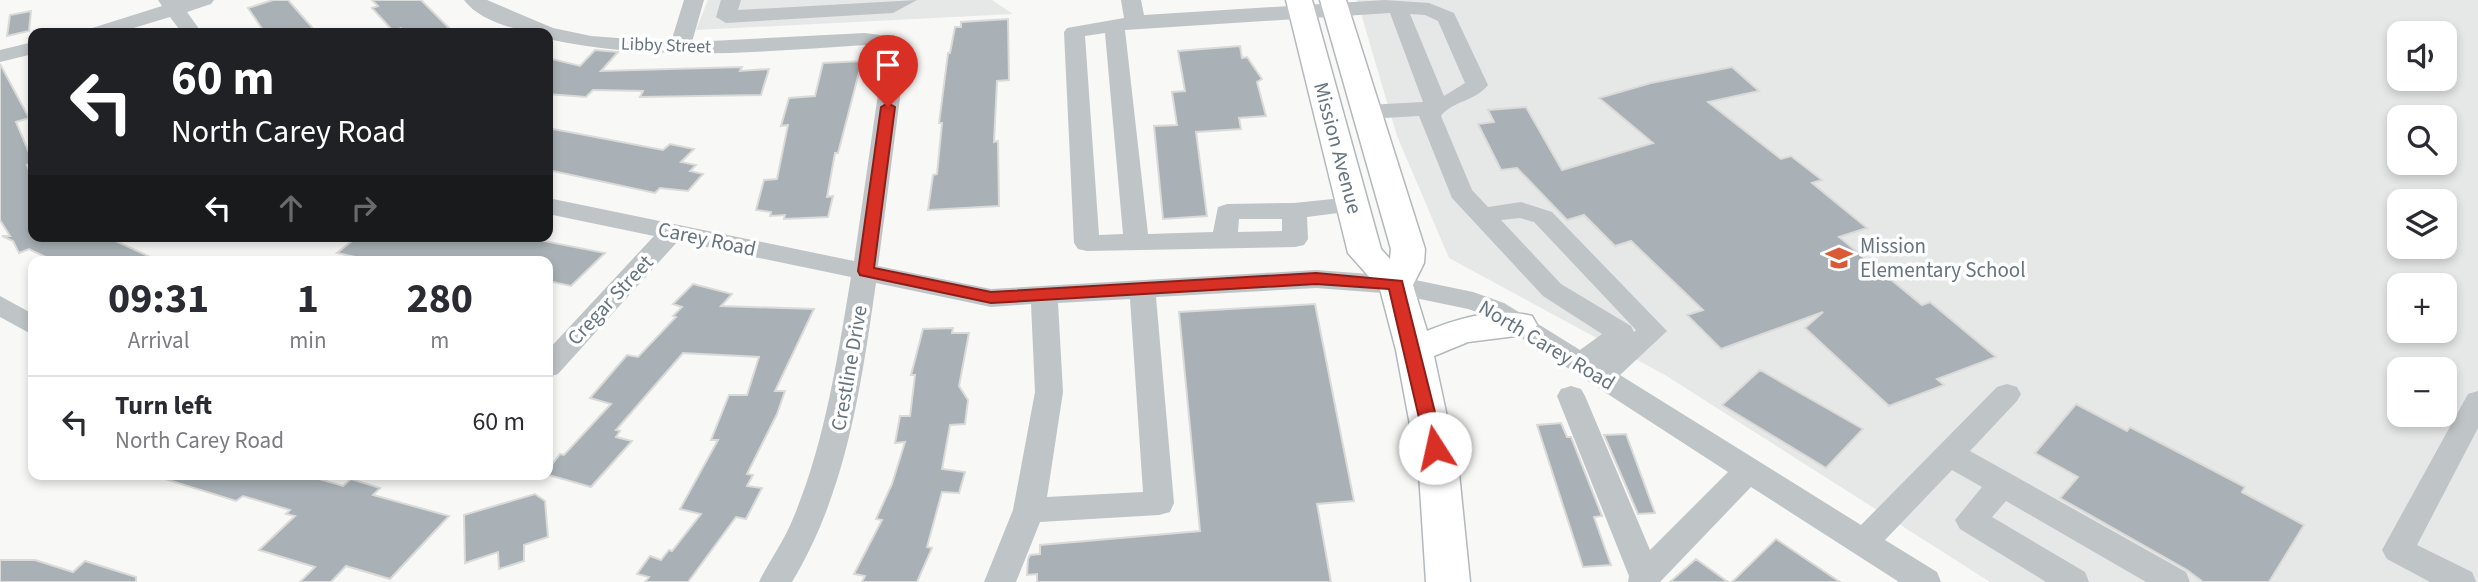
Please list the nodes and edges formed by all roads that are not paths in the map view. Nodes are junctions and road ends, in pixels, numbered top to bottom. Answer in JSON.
{"nodes":[{"id":1,"x":204,"y":0,"type":"edge"},
{"id":2,"x":474,"y":0,"type":"edge"},
{"id":3,"x":694,"y":0,"type":"edge"},
{"id":4,"x":731,"y":0,"type":"edge"},
{"id":5,"x":907,"y":0,"type":"edge"},
{"id":6,"x":1131,"y":0,"type":"edge"},
{"id":7,"x":1396,"y":4,"type":"edge"},
{"id":8,"x":173,"y":5,"type":"edge"},
{"id":9,"x":1334,"y":6,"type":"edge"},
{"id":10,"x":1301,"y":7,"type":"edge"},
{"id":11,"x":1124,"y":24,"type":"junction"},
{"id":12,"x":110,"y":28,"type":"edge"},
{"id":13,"x":189,"y":28,"type":"edge"},
{"id":14,"x":535,"y":28,"type":"edge"},
{"id":15,"x":553,"y":34,"type":"edge"},
{"id":16,"x":866,"y":39,"type":"joint"},
{"id":17,"x":680,"y":48,"type":"junction"},
{"id":18,"x":28,"y":49,"type":"edge"},
{"id":19,"x":0,"y":56,"type":"edge"},
{"id":20,"x":1436,"y":108,"type":"junction"},
{"id":21,"x":1367,"y":112,"type":"junction"},
{"id":22,"x":1352,"y":205,"type":"junction"},
{"id":23,"x":553,"y":207,"type":"edge"},
{"id":24,"x":1482,"y":215,"type":"junction"},
{"id":25,"x":672,"y":232,"type":"junction"},
{"id":26,"x":1143,"y":242,"type":"junction"},
{"id":27,"x":866,"y":271,"type":"junction"},
{"id":28,"x":1396,"y":285,"type":"junction"},
{"id":29,"x":1149,"y":288,"type":"junction"},
{"id":30,"x":1044,"y":295,"type":"junction"},
{"id":31,"x":0,"y":305,"type":"edge"},
{"id":32,"x":28,"y":323,"type":"edge"},
{"id":33,"x":1646,"y":323,"type":"junction"},
{"id":34,"x":1519,"y":325,"type":"junction"},
{"id":35,"x":1621,"y":333,"type":"junction"},
{"id":36,"x":1414,"y":350,"type":"junction"},
{"id":37,"x":553,"y":362,"type":"edge"},
{"id":38,"x":1591,"y":370,"type":"junction"},
{"id":39,"x":2007,"y":394,"type":"dead end"},
{"id":40,"x":1571,"y":396,"type":"dead end"},
{"id":41,"x":2478,"y":401,"type":"edge"},
{"id":42,"x":1950,"y":454,"type":"junction"},
{"id":43,"x":1748,"y":470,"type":"junction"},
{"id":44,"x":2003,"y":484,"type":"junction"},
{"id":45,"x":1029,"y":510,"type":"junction"},
{"id":46,"x":1863,"y":543,"type":"junction"},
{"id":47,"x":1648,"y":580,"type":"edge"},
{"id":48,"x":775,"y":582,"type":"edge"},
{"id":49,"x":1000,"y":582,"type":"edge"},
{"id":50,"x":1448,"y":582,"type":"edge"},
{"id":51,"x":1925,"y":582,"type":"edge"},
{"id":52,"x":2073,"y":582,"type":"edge"},
{"id":53,"x":2174,"y":582,"type":"edge"},
{"id":54,"x":2460,"y":582,"type":"edge"}],
"edges":[{"from":1,"to":8,"type":"street"},
{"from":2,"to":14,"type":"street","name":"Libby Street"},
{"from":3,"to":17,"type":"street"},
{"from":4,"to":5,"type":"street"},
{"from":6,"to":11,"type":"street"},
{"from":7,"to":9,"type":"street"},
{"from":7,"to":20,"type":"street"},
{"from":7,"to":20,"type":"street"},
{"from":8,"to":12,"type":"street"},
{"from":8,"to":13,"type":"street"},
{"from":9,"to":10,"type":"street"},
{"from":9,"to":21,"type":"main road","name":"Mission Avenue"},
{"from":10,"to":11,"type":"street"},
{"from":10,"to":22,"type":"main road","name":"Mission Avenue"},
{"from":11,"to":26,"type":"street"},
{"from":11,"to":26,"type":"street"},
{"from":15,"to":17,"type":"street","name":"Libby Street"},
{"from":16,"to":17,"type":"street","name":"Libby Street"},
{"from":16,"to":27,"type":"street","name":"Crestline Drive"},
{"from":18,"to":19,"type":"street"},
{"from":20,"to":21,"type":"street"},
{"from":20,"to":24,"type":"street"},
{"from":21,"to":28,"type":"main road","name":"Mission Avenue"},
{"from":22,"to":26,"type":"street"},
{"from":22,"to":28,"type":"main road","name":"Mission Avenue"},
{"from":23,"to":25,"type":"street","name":"Carey Road"},
{"from":24,"to":33,"type":"street"},
{"from":24,"to":35,"type":"street"},
{"from":25,"to":27,"type":"street","name":"Carey Road"},
{"from":25,"to":37,"type":"street","name":"Cregar Street"},
{"from":26,"to":29,"type":"street"},
{"from":27,"to":30,"type":"street","name":"North Carey Road"},
{"from":27,"to":48,"type":"street","name":"Crestline Drive"},
{"from":28,"to":29,"type":"street","name":"North Carey Road"},
{"from":28,"to":34,"type":"street","name":"North Carey Road"},
{"from":28,"to":36,"type":"main road","name":"Mission Avenue"},
{"from":29,"to":30,"type":"street","name":"North Carey Road"},
{"from":29,"to":45,"type":"street"},
{"from":30,"to":45,"type":"street"},
{"from":31,"to":32,"type":"street"},
{"from":33,"to":35,"type":"street"},
{"from":33,"to":38,"type":"street"},
{"from":34,"to":36,"type":"main road"},
{"from":34,"to":38,"type":"street","name":"North Carey Road"},
{"from":35,"to":38,"type":"street"},
{"from":36,"to":50,"type":"main road","name":"Mission Avenue"},
{"from":38,"to":43,"type":"street","name":"North Carey Road"},
{"from":39,"to":42,"type":"street"},
{"from":40,"to":47,"type":"street"},
{"from":41,"to":54,"type":"street"},
{"from":42,"to":44,"type":"street"},
{"from":42,"to":46,"type":"street"},
{"from":43,"to":46,"type":"street","name":"North Carey Road"},
{"from":43,"to":47,"type":"street"},
{"from":44,"to":52,"type":"street"},
{"from":44,"to":53,"type":"street"},
{"from":45,"to":49,"type":"street"},
{"from":46,"to":51,"type":"street","name":"North Carey Road"}]}
